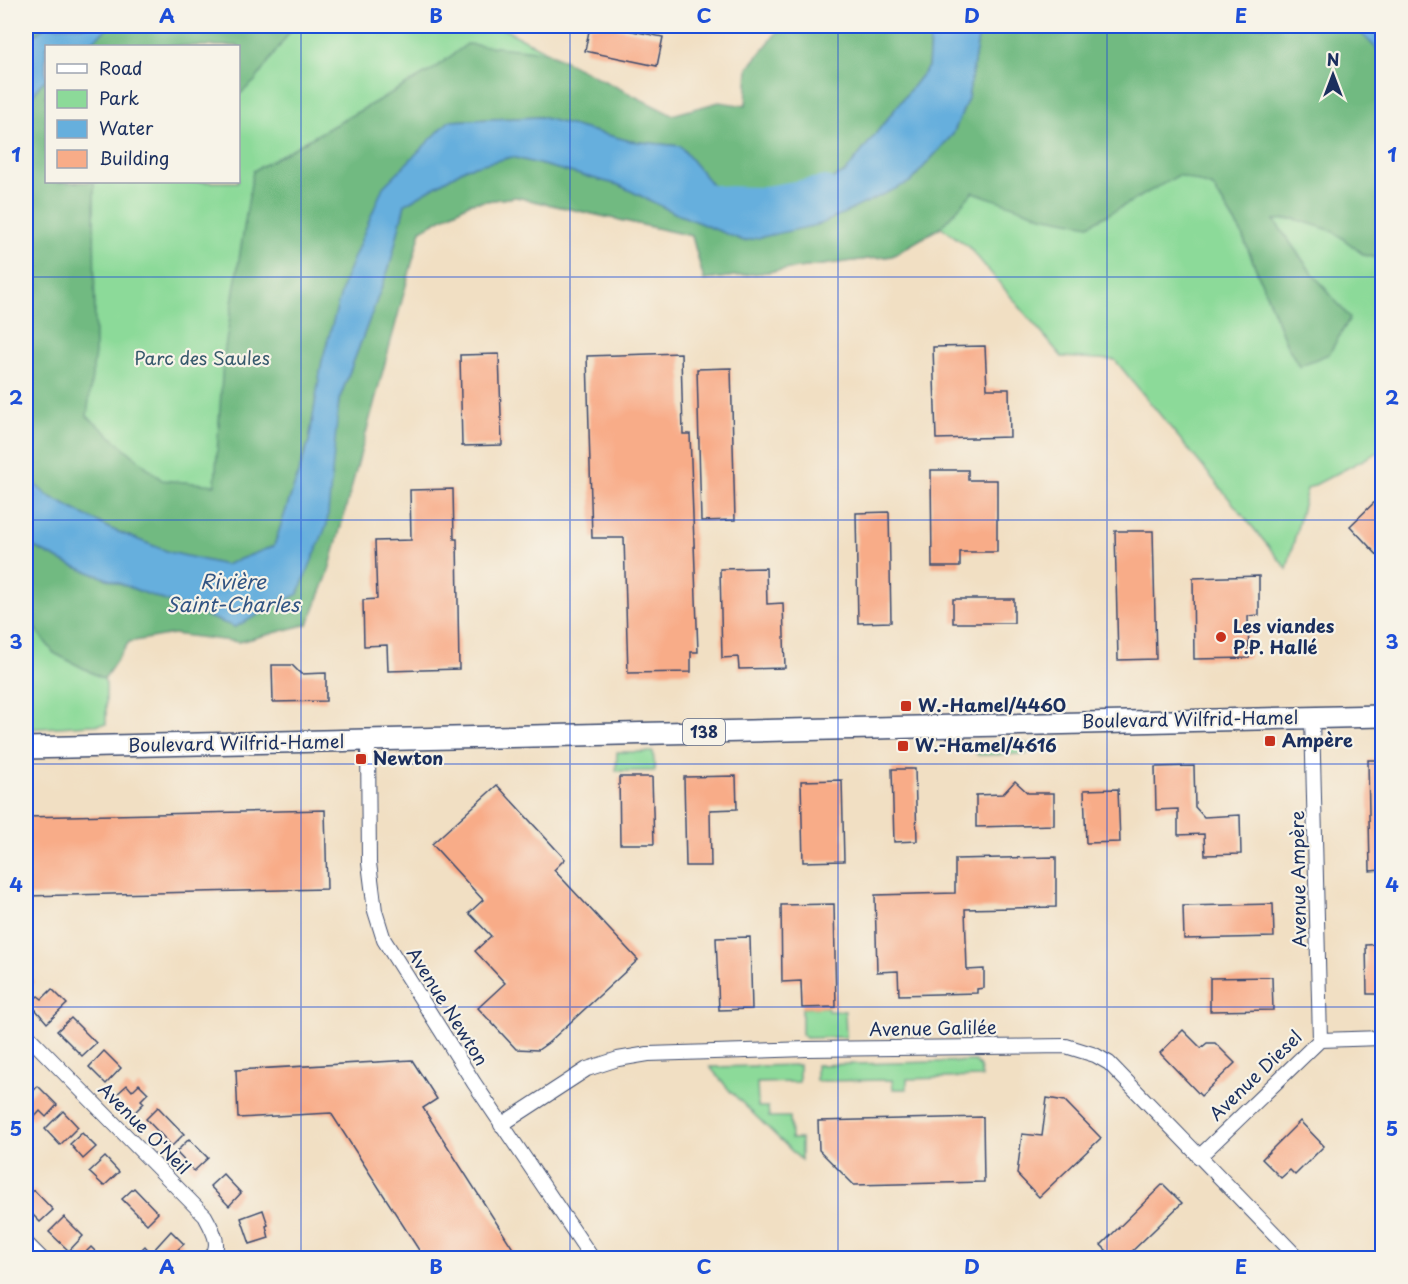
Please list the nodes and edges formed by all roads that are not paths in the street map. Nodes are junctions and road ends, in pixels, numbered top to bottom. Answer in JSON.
{"nodes":[{"id":1,"x":1383,"y":716,"type":"edge"},
{"id":2,"x":1312,"y":717,"type":"junction"},
{"id":3,"x":368,"y":741,"type":"junction"},
{"id":4,"x":26,"y":748,"type":"edge"},
{"id":5,"x":26,"y":1035,"type":"edge"},
{"id":6,"x":1383,"y":1038,"type":"edge"},
{"id":7,"x":1320,"y":1040,"type":"junction"},
{"id":8,"x":501,"y":1125,"type":"junction"},
{"id":9,"x":1199,"y":1157,"type":"junction"},
{"id":10,"x":26,"y":1243,"type":"edge"},
{"id":11,"x":41,"y":1258,"type":"edge"},
{"id":12,"x":210,"y":1258,"type":"edge"},
{"id":13,"x":592,"y":1258,"type":"edge"},
{"id":14,"x":1298,"y":1258,"type":"edge"}],
"edges":[{"from":1,"to":2,"type":"main road","name":"Boulevard Wilfrid-Hamel","number":"138"},
{"from":2,"to":3,"type":"main road","name":"Boulevard Wilfrid-Hamel","number":"138"},
{"from":2,"to":7,"type":"street","name":"Avenue Ampère"},
{"from":3,"to":4,"type":"main road","name":"Boulevard Wilfrid-Hamel","number":"138"},
{"from":3,"to":8,"type":"street","name":"Avenue Newton"},
{"from":5,"to":12,"type":"street","name":"Avenue O'Neil"},
{"from":6,"to":7,"type":"street","name":"Avenue Diesel"},
{"from":7,"to":9,"type":"street","name":"Avenue Diesel"},
{"from":8,"to":9,"type":"street","name":"Avenue Galilée"},
{"from":8,"to":13,"type":"street","name":"Avenue Newton"},
{"from":9,"to":14,"type":"street","name":"Avenue Galilée"},
{"from":10,"to":11,"type":"street"}]}
